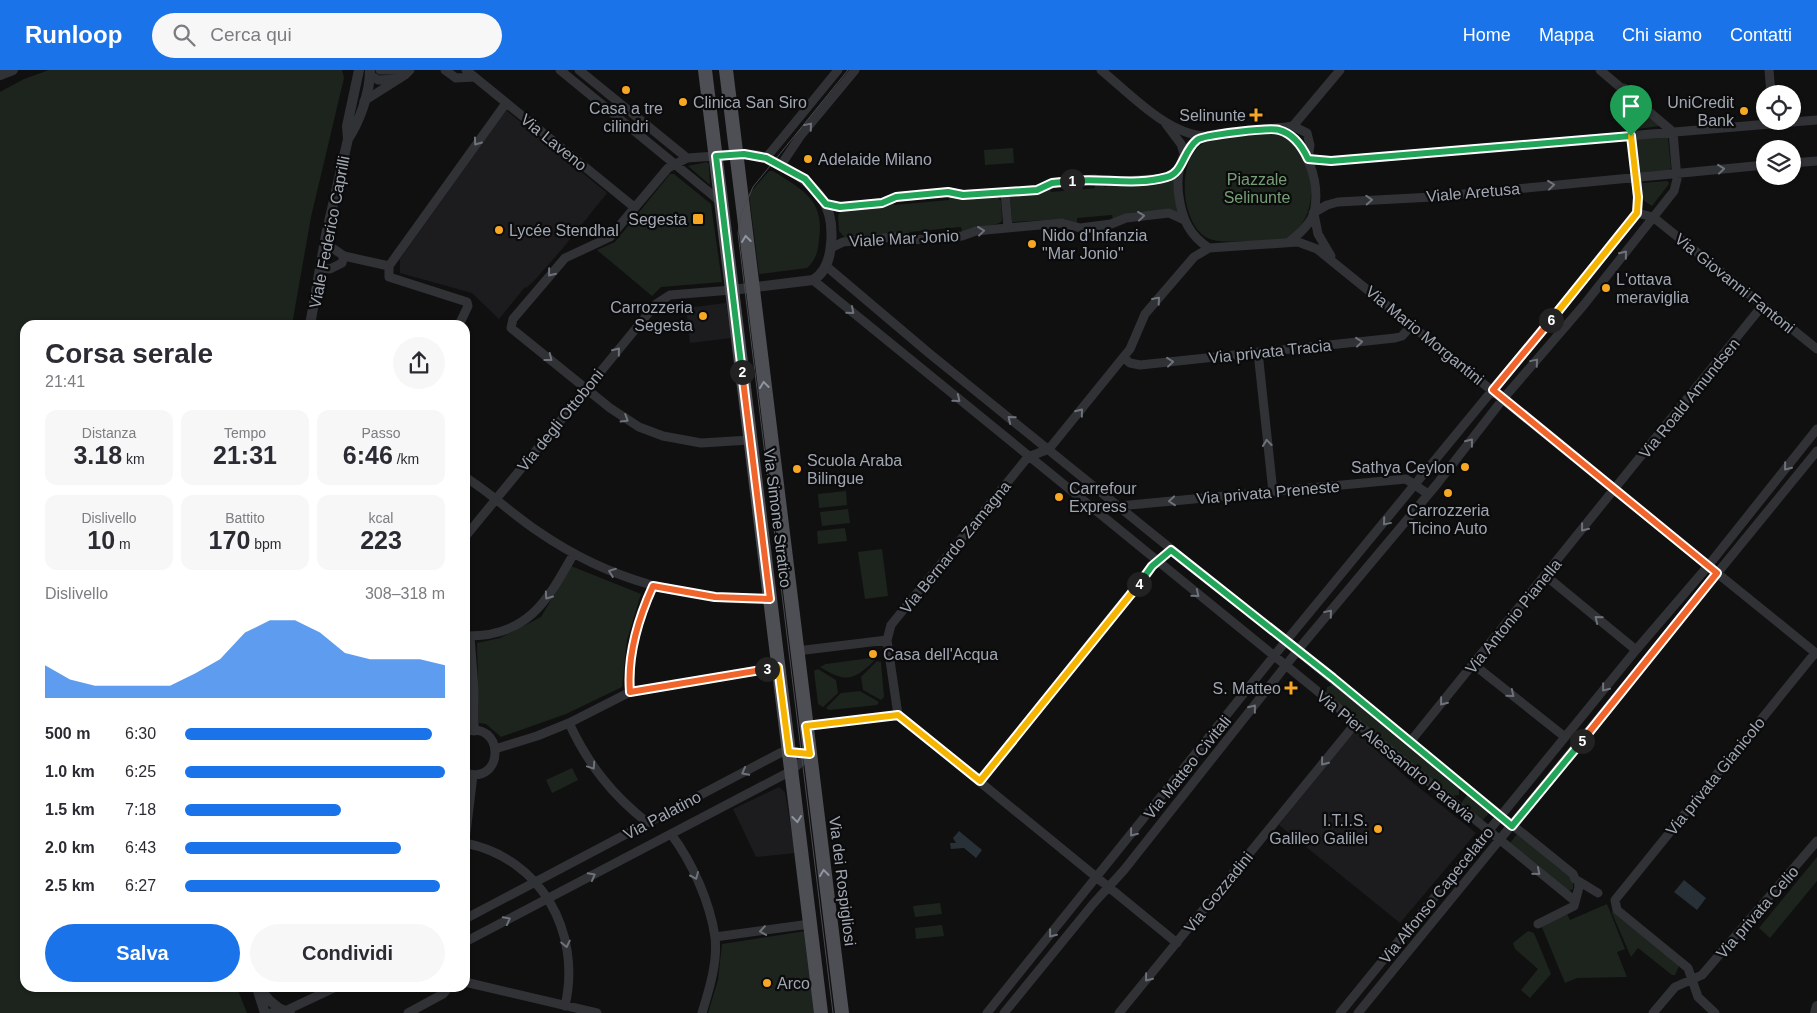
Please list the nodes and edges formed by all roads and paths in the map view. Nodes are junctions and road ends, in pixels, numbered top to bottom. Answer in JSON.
{"nodes":[{"id":1,"x":13,"y":70,"type":"edge"},
{"id":2,"x":359,"y":70,"type":"edge"},
{"id":3,"x":380,"y":70,"type":"edge"},
{"id":4,"x":410,"y":70,"type":"edge"},
{"id":5,"x":445,"y":70,"type":"edge"},
{"id":6,"x":466,"y":70,"type":"edge"},
{"id":7,"x":560,"y":70,"type":"edge"},
{"id":8,"x":579,"y":70,"type":"edge"},
{"id":9,"x":705,"y":70,"type":"edge"},
{"id":10,"x":726,"y":70,"type":"edge"},
{"id":11,"x":838,"y":70,"type":"edge"},
{"id":12,"x":855,"y":70,"type":"edge"},
{"id":13,"x":1101,"y":70,"type":"edge"},
{"id":14,"x":1340,"y":70,"type":"edge"},
{"id":15,"x":1600,"y":70,"type":"edge"},
{"id":16,"x":1769,"y":70,"type":"edge"},
{"id":17,"x":368,"y":72,"type":"edge"},
{"id":18,"x":399,"y":74,"type":"edge"},
{"id":19,"x":0,"y":75,"type":"edge"},
{"id":20,"x":474,"y":77,"type":"junction"},
{"id":21,"x":1770,"y":85,"type":"edge"},
{"id":22,"x":1624,"y":88,"type":"junction"},
{"id":23,"x":364,"y":101,"type":"junction"},
{"id":24,"x":506,"y":103,"type":"junction"},
{"id":25,"x":1817,"y":120,"type":"edge"},
{"id":26,"x":1801,"y":121,"type":"edge"},
{"id":27,"x":1164,"y":122,"type":"junction"},
{"id":28,"x":1756,"y":124,"type":"edge"},
{"id":29,"x":1293,"y":126,"type":"junction"},
{"id":30,"x":1278,"y":129,"type":"junction"},
{"id":31,"x":1673,"y":132,"type":"junction"},
{"id":32,"x":734,"y":135,"type":"junction"},
{"id":33,"x":1205,"y":136,"type":"junction"},
{"id":34,"x":1631,"y":136,"type":"junction"},
{"id":35,"x":713,"y":138,"type":"junction"},
{"id":36,"x":348,"y":139,"type":"junction"},
{"id":37,"x":736,"y":154,"type":"junction"},
{"id":38,"x":1184,"y":154,"type":"junction"},
{"id":39,"x":716,"y":156,"type":"junction"},
{"id":40,"x":687,"y":158,"type":"junction"},
{"id":41,"x":766,"y":158,"type":"junction"},
{"id":42,"x":1308,"y":159,"type":"junction"},
{"id":43,"x":1817,"y":161,"type":"edge"},
{"id":44,"x":1801,"y":162,"type":"edge"},
{"id":45,"x":675,"y":164,"type":"junction"},
{"id":46,"x":781,"y":165,"type":"junction"},
{"id":47,"x":1756,"y":166,"type":"edge"},
{"id":48,"x":1178,"y":170,"type":"junction"},
{"id":49,"x":1677,"y":173,"type":"junction"},
{"id":50,"x":1636,"y":176,"type":"junction"},
{"id":51,"x":1004,"y":192,"type":"junction"},
{"id":52,"x":721,"y":202,"type":"junction"},
{"id":53,"x":826,"y":204,"type":"junction"},
{"id":54,"x":634,"y":208,"type":"junction"},
{"id":55,"x":1314,"y":213,"type":"junction"},
{"id":56,"x":1637,"y":213,"type":"junction"},
{"id":57,"x":1653,"y":217,"type":"junction"},
{"id":58,"x":1184,"y":220,"type":"junction"},
{"id":59,"x":1008,"y":228,"type":"junction"},
{"id":60,"x":1288,"y":242,"type":"junction"},
{"id":61,"x":325,"y":244,"type":"junction"},
{"id":62,"x":831,"y":248,"type":"junction"},
{"id":63,"x":1209,"y":248,"type":"junction"},
{"id":64,"x":344,"y":256,"type":"junction"},
{"id":65,"x":1335,"y":262,"type":"junction"},
{"id":66,"x":389,"y":266,"type":"junction"},
{"id":67,"x":826,"y":266,"type":"junction"},
{"id":68,"x":320,"y":268,"type":"junction"},
{"id":69,"x":813,"y":280,"type":"junction"},
{"id":70,"x":752,"y":287,"type":"junction"},
{"id":71,"x":732,"y":290,"type":"junction"},
{"id":72,"x":1762,"y":306,"type":"junction"},
{"id":73,"x":311,"y":320,"type":"edge"},
{"id":74,"x":461,"y":320,"type":"edge"},
{"id":75,"x":1412,"y":325,"type":"junction"},
{"id":76,"x":1817,"y":349,"type":"edge"},
{"id":77,"x":1258,"y":352,"type":"junction"},
{"id":78,"x":930,"y":354,"type":"junction"},
{"id":79,"x":1124,"y":358,"type":"junction"},
{"id":80,"x":919,"y":368,"type":"junction"},
{"id":81,"x":586,"y":388,"type":"junction"},
{"id":82,"x":1493,"y":390,"type":"junction"},
{"id":83,"x":1503,"y":399,"type":"junction"},
{"id":84,"x":1817,"y":429,"type":"edge"},
{"id":85,"x":750,"y":440,"type":"junction"},
{"id":86,"x":1049,"y":449,"type":"junction"},
{"id":87,"x":1817,"y":451,"type":"edge"},
{"id":88,"x":1028,"y":457,"type":"junction"},
{"id":89,"x":470,"y":480,"type":"edge"},
{"id":90,"x":1417,"y":484,"type":"junction"},
{"id":91,"x":1615,"y":490,"type":"junction"},
{"id":92,"x":1273,"y":492,"type":"junction"},
{"id":93,"x":1428,"y":494,"type":"junction"},
{"id":94,"x":496,"y":498,"type":"junction"},
{"id":95,"x":1119,"y":506,"type":"junction"},
{"id":96,"x":470,"y":531,"type":"edge"},
{"id":97,"x":1171,"y":550,"type":"junction"},
{"id":98,"x":573,"y":555,"type":"junction"},
{"id":99,"x":1158,"y":563,"type":"junction"},
{"id":100,"x":1708,"y":566,"type":"junction"},
{"id":101,"x":1717,"y":573,"type":"junction"},
{"id":102,"x":1546,"y":576,"type":"junction"},
{"id":103,"x":653,"y":586,"type":"junction"},
{"id":104,"x":770,"y":599,"type":"junction"},
{"id":105,"x":470,"y":636,"type":"edge"},
{"id":106,"x":888,"y":640,"type":"junction"},
{"id":107,"x":1286,"y":641,"type":"junction"},
{"id":108,"x":1636,"y":650,"type":"junction"},
{"id":109,"x":797,"y":651,"type":"junction"},
{"id":110,"x":1298,"y":651,"type":"junction"},
{"id":111,"x":470,"y":654,"type":"edge"},
{"id":112,"x":1816,"y":654,"type":"edge"},
{"id":113,"x":1274,"y":657,"type":"junction"},
{"id":114,"x":1473,"y":664,"type":"junction"},
{"id":115,"x":778,"y":667,"type":"junction"},
{"id":116,"x":1287,"y":667,"type":"junction"},
{"id":117,"x":1263,"y":673,"type":"junction"},
{"id":118,"x":1274,"y":682,"type":"junction"},
{"id":119,"x":630,"y":692,"type":"junction"},
{"id":120,"x":898,"y":715,"type":"junction"},
{"id":121,"x":470,"y":723,"type":"edge"},
{"id":122,"x":569,"y":723,"type":"junction"},
{"id":123,"x":1355,"y":724,"type":"junction"},
{"id":124,"x":806,"y":726,"type":"junction"},
{"id":125,"x":470,"y":732,"type":"edge"},
{"id":126,"x":1565,"y":737,"type":"junction"},
{"id":127,"x":1410,"y":742,"type":"junction"},
{"id":128,"x":495,"y":749,"type":"junction"},
{"id":129,"x":789,"y":752,"type":"junction"},
{"id":130,"x":810,"y":754,"type":"junction"},
{"id":131,"x":791,"y":771,"type":"junction"},
{"id":132,"x":470,"y":774,"type":"edge"},
{"id":133,"x":980,"y":781,"type":"junction"},
{"id":134,"x":1501,"y":816,"type":"junction"},
{"id":135,"x":648,"y":823,"type":"junction"},
{"id":136,"x":1512,"y":826,"type":"junction"},
{"id":137,"x":1489,"y":832,"type":"junction"},
{"id":138,"x":671,"y":834,"type":"junction"},
{"id":139,"x":1500,"y":841,"type":"junction"},
{"id":140,"x":1817,"y":841,"type":"edge"},
{"id":141,"x":470,"y":844,"type":"edge"},
{"id":142,"x":1112,"y":861,"type":"junction"},
{"id":143,"x":1124,"y":870,"type":"junction"},
{"id":144,"x":1098,"y":878,"type":"junction"},
{"id":145,"x":536,"y":881,"type":"junction"},
{"id":146,"x":1578,"y":881,"type":"junction"},
{"id":147,"x":1108,"y":886,"type":"junction"},
{"id":148,"x":1598,"y":893,"type":"dead end"},
{"id":149,"x":1082,"y":896,"type":"junction"},
{"id":150,"x":548,"y":898,"type":"junction"},
{"id":151,"x":1575,"y":901,"type":"junction"},
{"id":152,"x":1093,"y":904,"type":"junction"},
{"id":153,"x":470,"y":916,"type":"edge"},
{"id":154,"x":810,"y":924,"type":"junction"},
{"id":155,"x":1538,"y":924,"type":"dead end"},
{"id":156,"x":715,"y":937,"type":"junction"},
{"id":157,"x":470,"y":939,"type":"edge"},
{"id":158,"x":1177,"y":943,"type":"junction"},
{"id":159,"x":1693,"y":979,"type":"junction"},
{"id":160,"x":470,"y":983,"type":"edge"},
{"id":161,"x":259,"y":992,"type":"edge"},
{"id":162,"x":262,"y":992,"type":"edge"},
{"id":163,"x":325,"y":992,"type":"edge"},
{"id":164,"x":438,"y":992,"type":"edge"},
{"id":165,"x":446,"y":992,"type":"edge"},
{"id":166,"x":434,"y":997,"type":"junction"},
{"id":167,"x":565,"y":1006,"type":"junction"},
{"id":168,"x":1817,"y":1006,"type":"edge"},
{"id":169,"x":282,"y":1011,"type":"edge"},
{"id":170,"x":265,"y":1013,"type":"edge"},
{"id":171,"x":408,"y":1013,"type":"edge"},
{"id":172,"x":597,"y":1013,"type":"edge"},
{"id":173,"x":702,"y":1013,"type":"edge"},
{"id":174,"x":821,"y":1013,"type":"edge"},
{"id":175,"x":842,"y":1013,"type":"edge"},
{"id":176,"x":987,"y":1013,"type":"edge"},
{"id":177,"x":1004,"y":1013,"type":"edge"},
{"id":178,"x":1119,"y":1013,"type":"edge"},
{"id":179,"x":1340,"y":1013,"type":"edge"},
{"id":180,"x":1358,"y":1013,"type":"edge"},
{"id":181,"x":1653,"y":1013,"type":"edge"},
{"id":182,"x":1715,"y":1013,"type":"edge"},
{"id":183,"x":1815,"y":1013,"type":"edge"}],
"edges":[{"from":1,"to":19,"type":"street"},
{"from":2,"to":36,"type":"street","name":"Viale Federico Caprilli"},
{"from":3,"to":18,"type":"street"},
{"from":4,"to":18,"type":"street"},
{"from":5,"to":20,"type":"street"},
{"from":6,"to":20,"type":"street","name":"Via Laveno"},
{"from":7,"to":45,"type":"street"},
{"from":8,"to":40,"type":"street"},
{"from":9,"to":35,"type":"main road","name":"Via Simone Stratico"},
{"from":10,"to":32,"type":"main road","name":"Via Simone Stratico"},
{"from":11,"to":41,"type":"street"},
{"from":46,"to":12,"type":"street","one_way":true},
{"from":13,"to":27,"type":"street"},
{"from":14,"to":29,"type":"street"},
{"from":15,"to":22,"type":"street"},
{"from":16,"to":21,"type":"street"},
{"from":17,"to":18,"type":"street"},
{"from":17,"to":23,"type":"street","name":"Viale Federico Caprilli"},
{"from":18,"to":23,"type":"street"},
{"from":20,"to":24,"type":"street","name":"Via Laveno"},
{"from":22,"to":31,"type":"street"},
{"from":22,"to":34,"type":"street"},
{"from":23,"to":36,"type":"street","name":"Viale Federico Caprilli"},
{"from":24,"to":54,"type":"street","name":"Via Laveno"},
{"from":24,"to":66,"type":"street","one_way":true},
{"from":25,"to":26,"type":"street"},
{"from":27,"to":33,"type":"street"},
{"from":27,"to":38,"type":"street"},
{"from":28,"to":31,"type":"street"},
{"from":29,"to":30,"type":"street"},
{"from":29,"to":42,"type":"street"},
{"from":30,"to":33,"type":"street"},
{"from":30,"to":42,"type":"street"},
{"from":31,"to":34,"type":"street"},
{"from":31,"to":49,"type":"street"},
{"from":32,"to":35,"type":"main road"},
{"from":32,"to":37,"type":"main road","name":"Via Simone Stratico"},
{"from":33,"to":38,"type":"street"},
{"from":34,"to":42,"type":"street"},
{"from":34,"to":50,"type":"street"},
{"from":35,"to":39,"type":"main road","name":"Via Simone Stratico"},
{"from":36,"to":61,"type":"street","name":"Viale Federico Caprilli"},
{"from":37,"to":39,"type":"street"},
{"from":37,"to":41,"type":"street"},
{"from":70,"to":37,"type":"main road","name":"Via Simone Stratico","one_way":true},
{"from":38,"to":48,"type":"street"},
{"from":39,"to":40,"type":"street"},
{"from":39,"to":52,"type":"main road","name":"Via Simone Stratico"},
{"from":40,"to":45,"type":"street"},
{"from":41,"to":46,"type":"street"},
{"from":42,"to":55,"type":"street"},
{"from":43,"to":44,"type":"street"},
{"from":45,"to":52,"type":"street"},
{"from":45,"to":54,"type":"street"},
{"from":46,"to":53,"type":"street"},
{"from":49,"to":47,"type":"street","name":"Viale Aretusa","one_way":true},
{"from":48,"to":51,"type":"street"},
{"from":48,"to":58,"type":"street"},
{"from":49,"to":50,"type":"street","name":"Viale Aretusa"},
{"from":49,"to":57,"type":"street","name":"Via Matteo Civitali"},
{"from":55,"to":50,"type":"street","name":"Viale Aretusa","one_way":true},
{"from":50,"to":56,"type":"street"},
{"from":51,"to":53,"type":"street"},
{"from":51,"to":59,"type":"street"},
{"from":52,"to":71,"type":"main road","name":"Via Simone Stratico"},
{"from":53,"to":62,"type":"street"},
{"from":54,"to":81,"type":"street","one_way":true},
{"from":55,"to":60,"type":"street"},
{"from":55,"to":65,"type":"street","name":"Via Mario Morgantini"},
{"from":56,"to":57,"type":"street"},
{"from":56,"to":82,"type":"street","name":"Via Matteo Civitali"},
{"from":57,"to":72,"type":"street","name":"Via Giovanni Fantoni"},
{"from":83,"to":57,"type":"street","name":"Via Matteo Civitali","one_way":true},
{"from":59,"to":58,"type":"street","name":"Viale Mar Jonio","one_way":true},
{"from":58,"to":63,"type":"street"},
{"from":62,"to":59,"type":"street","name":"Viale Mar Jonio","one_way":true},
{"from":60,"to":63,"type":"street"},
{"from":60,"to":65,"type":"street","name":"Via Mario Morgantini"},
{"from":61,"to":64,"type":"street"},
{"from":61,"to":68,"type":"street","name":"Viale Federico Caprilli"},
{"from":62,"to":67,"type":"street"},
{"from":79,"to":63,"type":"street","one_way":true},
{"from":64,"to":66,"type":"street"},
{"from":64,"to":68,"type":"street"},
{"from":65,"to":75,"type":"street","name":"Via Mario Morgantini"},
{"from":66,"to":74,"type":"street"},
{"from":67,"to":69,"type":"street"},
{"from":67,"to":78,"type":"street"},
{"from":68,"to":73,"type":"street","name":"Viale Federico Caprilli"},
{"from":69,"to":70,"type":"street"},
{"from":69,"to":80,"type":"street","one_way":true},
{"from":70,"to":71,"type":"street"},
{"from":109,"to":70,"type":"main road","name":"Via Simone Stratico","one_way":true},
{"from":81,"to":71,"type":"street","name":"Via degli Ottoboni","one_way":true},
{"from":71,"to":85,"type":"main road","name":"Via Simone Stratico"},
{"from":72,"to":76,"type":"street","name":"Via Giovanni Fantoni"},
{"from":72,"to":91,"type":"street","name":"Via Roald Amundsen"},
{"from":77,"to":75,"type":"street","name":"Via privata Tracia","one_way":true},
{"from":75,"to":82,"type":"street","name":"Via Mario Morgantini"},
{"from":79,"to":77,"type":"street","name":"Via privata Tracia","one_way":true},
{"from":92,"to":77,"type":"street","one_way":true},
{"from":78,"to":80,"type":"street"},
{"from":86,"to":78,"type":"street","one_way":true},
{"from":86,"to":79,"type":"street","one_way":true},
{"from":80,"to":88,"type":"street","one_way":true},
{"from":81,"to":85,"type":"street","one_way":true},
{"from":81,"to":94,"type":"street","name":"Via degli Ottoboni"},
{"from":82,"to":83,"type":"street","name":"Via Mario Morgantini"},
{"from":82,"to":90,"type":"street","name":"Via Matteo Civitali"},
{"from":83,"to":91,"type":"street","name":"Via Mario Morgantini"},
{"from":93,"to":83,"type":"street","name":"Via Matteo Civitali","one_way":true},
{"from":84,"to":100,"type":"street","name":"Via Alfonso Capecelatro","one_way":true},
{"from":85,"to":104,"type":"main road","name":"Via Simone Stratico"},
{"from":86,"to":88,"type":"street"},
{"from":86,"to":95,"type":"street"},
{"from":87,"to":101,"type":"street","name":"Via Alfonso Capecelatro"},
{"from":88,"to":99,"type":"street"},
{"from":88,"to":106,"type":"street","name":"Via Bernardo Zamagna"},
{"from":89,"to":94,"type":"street"},
{"from":90,"to":92,"type":"street","name":"Via privata Preneste"},
{"from":90,"to":93,"type":"street"},
{"from":90,"to":107,"type":"street","name":"Via Matteo Civitali","one_way":true},
{"from":91,"to":100,"type":"street","name":"Via Mario Morgantini"},
{"from":91,"to":102,"type":"street","name":"Via Antonio Pianella","one_way":true},
{"from":92,"to":95,"type":"street","name":"Via privata Preneste","one_way":true},
{"from":110,"to":93,"type":"street","name":"Via Matteo Civitali","one_way":true},
{"from":94,"to":96,"type":"street","name":"Via degli Ottoboni"},
{"from":94,"to":98,"type":"street"},
{"from":95,"to":97,"type":"street"},
{"from":97,"to":99,"type":"street"},
{"from":97,"to":107,"type":"street"},
{"from":103,"to":98,"type":"street","one_way":true},
{"from":98,"to":105,"type":"street","one_way":true},
{"from":99,"to":113,"type":"street","one_way":true},
{"from":99,"to":133,"type":"street"},
{"from":100,"to":101,"type":"street","name":"Via Mario Morgantini"},
{"from":100,"to":108,"type":"street","name":"Via Alfonso Capecelatro"},
{"from":101,"to":112,"type":"street","name":"Via Mario Morgantini"},
{"from":101,"to":136,"type":"street","name":"Via Alfonso Capecelatro"},
{"from":108,"to":102,"type":"street","one_way":true},
{"from":102,"to":114,"type":"street","name":"Via Antonio Pianella"},
{"from":103,"to":104,"type":"street"},
{"from":103,"to":119,"type":"street"},
{"from":104,"to":115,"type":"main road","name":"Via Simone Stratico"},
{"from":106,"to":109,"type":"street"},
{"from":106,"to":120,"type":"street"},
{"from":107,"to":110,"type":"street"},
{"from":107,"to":113,"type":"street","name":"Via Matteo Civitali"},
{"from":108,"to":126,"type":"street","name":"Via Alfonso Capecelatro","one_way":true},
{"from":109,"to":124,"type":"main road","name":"Via Simone Stratico"},
{"from":110,"to":116,"type":"street","name":"Via Matteo Civitali"},
{"from":110,"to":127,"type":"street","name":"Via Pier Alessandro Paravia"},
{"from":111,"to":121,"type":"street"},
{"from":112,"to":159,"type":"street","name":"Via privata Gianicolo"},
{"from":113,"to":116,"type":"street"},
{"from":113,"to":117,"type":"street","name":"Via Matteo Civitali"},
{"from":114,"to":126,"type":"street","one_way":true},
{"from":114,"to":127,"type":"street","name":"Via Antonio Pianella","one_way":true},
{"from":115,"to":119,"type":"street"},
{"from":115,"to":129,"type":"main road","name":"Via Simone Stratico"},
{"from":116,"to":118,"type":"street","name":"Via Matteo Civitali"},
{"from":116,"to":123,"type":"street","name":"Via Pier Alessandro Paravia"},
{"from":117,"to":118,"type":"street"},
{"from":117,"to":142,"type":"street","name":"Via Matteo Civitali","one_way":true},
{"from":143,"to":118,"type":"street","name":"Via Matteo Civitali","one_way":true},
{"from":119,"to":122,"type":"street"},
{"from":120,"to":124,"type":"street"},
{"from":120,"to":133,"type":"street"},
{"from":122,"to":128,"type":"street"},
{"from":122,"to":135,"type":"street","one_way":true},
{"from":123,"to":137,"type":"street","name":"Via Pier Alessandro Paravia"},
{"from":123,"to":158,"type":"street","name":"Via Gozzadini","one_way":true},
{"from":124,"to":130,"type":"main road","name":"Via dei Rospigliosi"},
{"from":125,"to":128,"type":"street"},
{"from":126,"to":134,"type":"street","name":"Via Alfonso Capecelatro"},
{"from":127,"to":134,"type":"street","name":"Via Pier Alessandro Paravia"},
{"from":128,"to":132,"type":"street"},
{"from":129,"to":130,"type":"street"},
{"from":129,"to":131,"type":"main road"},
{"from":129,"to":135,"type":"street","name":"Via Palatino","one_way":true},
{"from":130,"to":131,"type":"street"},
{"from":175,"to":130,"type":"main road","name":"Via dei Rospigliosi","one_way":true},
{"from":131,"to":138,"type":"street","name":"Via Palatino"},
{"from":131,"to":154,"type":"main road","one_way":true},
{"from":133,"to":144,"type":"street"},
{"from":134,"to":136,"type":"street","name":"Via Pier Alessandro Paravia"},
{"from":134,"to":137,"type":"street","name":"Via Alfonso Capecelatro"},
{"from":135,"to":145,"type":"street","name":"Via Palatino"},
{"from":136,"to":139,"type":"street","name":"Via Alfonso Capecelatro"},
{"from":136,"to":146,"type":"street","name":"Via Pier Alessandro Paravia"},
{"from":137,"to":139,"type":"street","name":"Via Pier Alessandro Paravia"},
{"from":137,"to":179,"type":"street","name":"Via Alfonso Capecelatro"},
{"from":150,"to":138,"type":"street","name":"Via Palatino","one_way":true},
{"from":138,"to":156,"type":"street","one_way":true},
{"from":139,"to":151,"type":"street","name":"Via Pier Alessandro Paravia","one_way":true},
{"from":139,"to":180,"type":"street","name":"Via Alfonso Capecelatro"},
{"from":140,"to":159,"type":"street","name":"Via privata Celio"},
{"from":141,"to":145,"type":"street"},
{"from":142,"to":143,"type":"street"},
{"from":142,"to":144,"type":"street","name":"Via Matteo Civitali"},
{"from":143,"to":147,"type":"street","name":"Via Matteo Civitali"},
{"from":144,"to":147,"type":"street"},
{"from":144,"to":149,"type":"street","name":"Via Matteo Civitali"},
{"from":145,"to":150,"type":"street"},
{"from":145,"to":153,"type":"street","name":"Via Palatino"},
{"from":146,"to":148,"type":"street","name":"Via Pier Alessandro Paravia"},
{"from":146,"to":151,"type":"street"},
{"from":147,"to":152,"type":"street","name":"Via Matteo Civitali"},
{"from":147,"to":158,"type":"street"},
{"from":149,"to":152,"type":"street"},
{"from":149,"to":176,"type":"street","name":"Via Matteo Civitali","one_way":true},
{"from":157,"to":150,"type":"street","name":"Via Palatino","one_way":true},
{"from":150,"to":167,"type":"street","one_way":true},
{"from":151,"to":155,"type":"street"},
{"from":152,"to":177,"type":"street","name":"Via Matteo Civitali"},
{"from":154,"to":156,"type":"street","one_way":true},
{"from":154,"to":174,"type":"main road"},
{"from":156,"to":173,"type":"street"},
{"from":158,"to":178,"type":"street","name":"Via Gozzadini","one_way":true},
{"from":159,"to":181,"type":"street","name":"Via privata Celio"},
{"from":159,"to":182,"type":"street"},
{"from":160,"to":167,"type":"street"},
{"from":161,"to":170,"type":"street"},
{"from":162,"to":169,"type":"street"},
{"from":163,"to":169,"type":"street"},
{"from":164,"to":166,"type":"street"},
{"from":165,"to":166,"type":"street"},
{"from":166,"to":171,"type":"street"},
{"from":167,"to":172,"type":"street"},
{"from":168,"to":183,"type":"street"}]}
